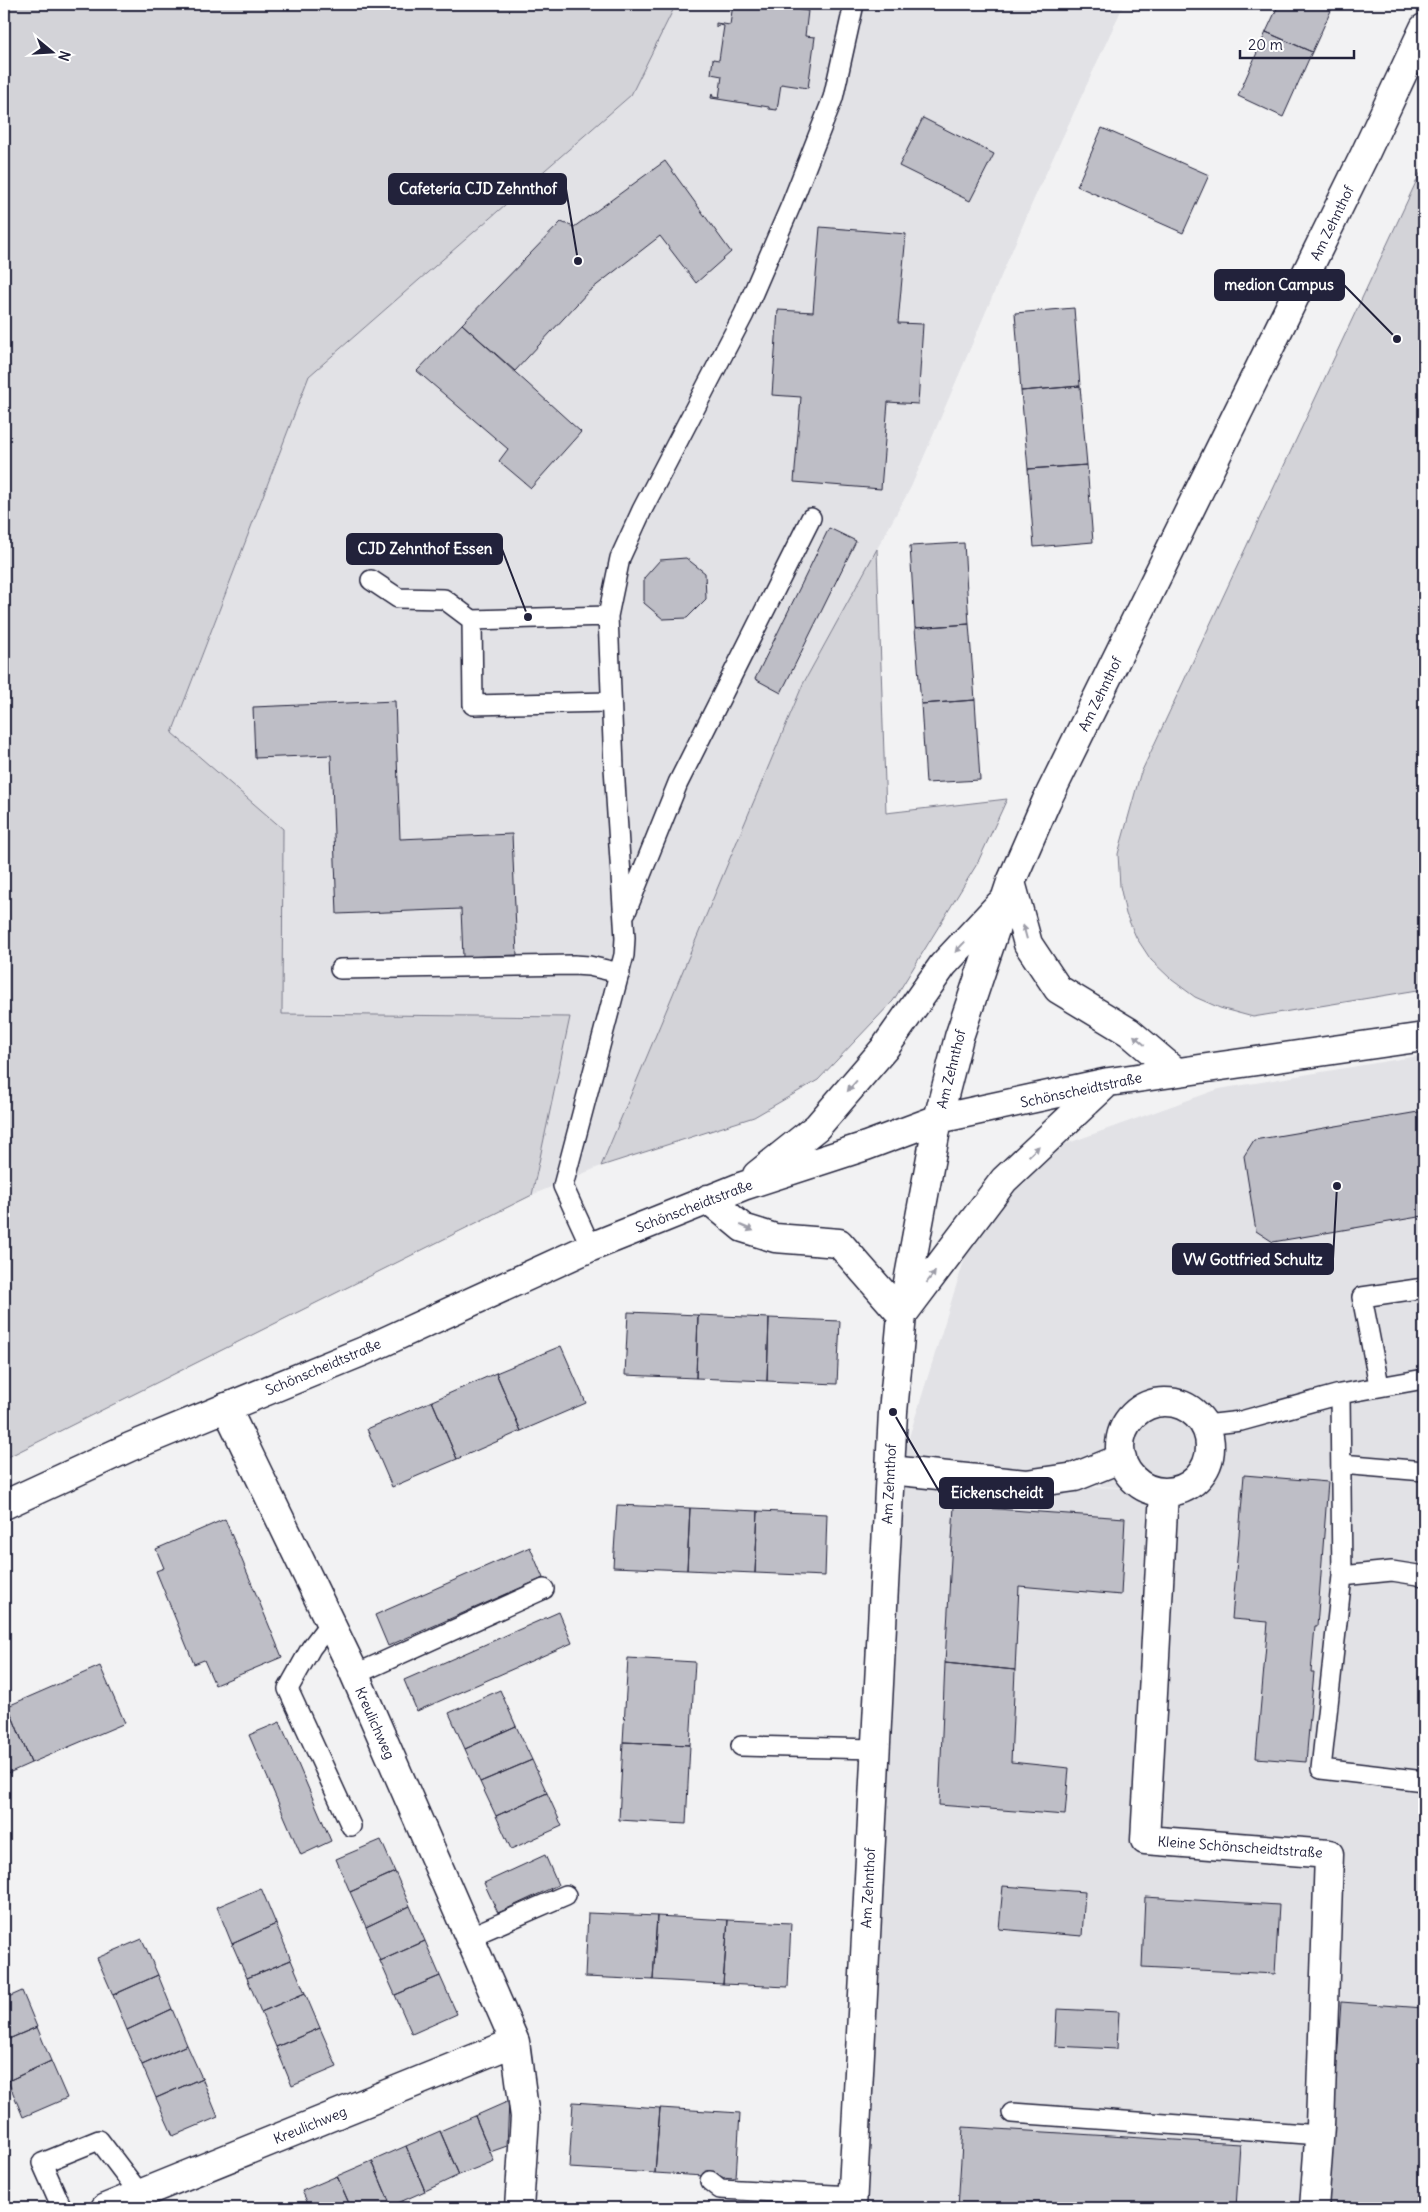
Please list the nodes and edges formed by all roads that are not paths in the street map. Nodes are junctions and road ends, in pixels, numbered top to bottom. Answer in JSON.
{"nodes":[{"id":1,"x":854,"y":4,"type":"edge"},
{"id":2,"x":1424,"y":28,"type":"edge"},
{"id":3,"x":811,"y":518,"type":"dead end"},
{"id":4,"x":371,"y":580,"type":"dead end"},
{"id":5,"x":608,"y":616,"type":"junction"},
{"id":6,"x":472,"y":620,"type":"junction"},
{"id":7,"x":611,"y":702,"type":"junction"},
{"id":8,"x":1008,"y":890,"type":"junction"},
{"id":9,"x":623,"y":918,"type":"junction"},
{"id":10,"x":340,"y":969,"type":"dead end"},
{"id":11,"x":620,"y":973,"type":"junction"},
{"id":12,"x":1424,"y":1037,"type":"edge"},
{"id":13,"x":1176,"y":1072,"type":"junction"},
{"id":14,"x":1109,"y":1082,"type":"junction"},
{"id":15,"x":938,"y":1119,"type":"junction"},
{"id":16,"x":743,"y":1186,"type":"junction"},
{"id":17,"x":708,"y":1199,"type":"junction"},
{"id":18,"x":591,"y":1247,"type":"junction"},
{"id":19,"x":1424,"y":1288,"type":"edge"},
{"id":20,"x":902,"y":1315,"type":"junction"},
{"id":21,"x":1424,"y":1378,"type":"edge"},
{"id":22,"x":1379,"y":1385,"type":"junction"},
{"id":23,"x":1340,"y":1394,"type":"junction"},
{"id":24,"x":226,"y":1407,"type":"junction"},
{"id":25,"x":1205,"y":1425,"type":"junction"},
{"id":26,"x":1122,"y":1458,"type":"junction"},
{"id":27,"x":1341,"y":1464,"type":"junction"},
{"id":28,"x":890,"y":1470,"type":"junction"},
{"id":29,"x":1424,"y":1471,"type":"edge"},
{"id":30,"x":1164,"y":1492,"type":"junction"},
{"id":31,"x":4,"y":1505,"type":"edge"},
{"id":32,"x":1342,"y":1576,"type":"junction"},
{"id":33,"x":1424,"y":1576,"type":"edge"},
{"id":34,"x":544,"y":1589,"type":"dead end"},
{"id":35,"x":330,"y":1623,"type":"junction"},
{"id":36,"x":354,"y":1675,"type":"junction"},
{"id":37,"x":741,"y":1746,"type":"dead end"},
{"id":38,"x":876,"y":1749,"type":"junction"},
{"id":39,"x":1424,"y":1781,"type":"edge"},
{"id":40,"x":351,"y":1826,"type":"dead end"},
{"id":41,"x":566,"y":1894,"type":"dead end"},
{"id":42,"x":469,"y":1937,"type":"junction"},
{"id":43,"x":515,"y":2042,"type":"junction"},
{"id":44,"x":1012,"y":2113,"type":"dead end"},
{"id":45,"x":1320,"y":2135,"type":"junction"},
{"id":46,"x":710,"y":2181,"type":"dead end"},
{"id":47,"x":140,"y":2194,"type":"junction"},
{"id":48,"x":852,"y":2202,"type":"edge"},
{"id":49,"x":62,"y":2208,"type":"edge"},
{"id":50,"x":105,"y":2208,"type":"edge"},
{"id":51,"x":519,"y":2208,"type":"edge"},
{"id":52,"x":1314,"y":2208,"type":"edge"}],
"edges":[{"from":1,"to":5,"type":"lane"},
{"from":2,"to":8,"type":"main road","name":"Am Zehnthof"},
{"from":3,"to":9,"type":"lane"},
{"from":4,"to":6,"type":"lane"},
{"from":5,"to":6,"type":"lane"},
{"from":5,"to":7,"type":"lane"},
{"from":6,"to":7,"type":"lane"},
{"from":7,"to":9,"type":"lane"},
{"from":13,"to":8,"type":"main road","one_way":true},
{"from":8,"to":15,"type":"main road","name":"Am Zehnthof"},
{"from":8,"to":16,"type":"main road","one_way":true},
{"from":9,"to":11,"type":"lane"},
{"from":10,"to":11,"type":"lane"},
{"from":11,"to":18,"type":"lane"},
{"from":12,"to":13,"type":"main road","name":"Schönscheidtstraße"},
{"from":13,"to":14,"type":"main road","name":"Schönscheidtstraße"},
{"from":14,"to":15,"type":"main road","name":"Schönscheidtstraße"},
{"from":20,"to":14,"type":"main road","one_way":true},
{"from":15,"to":16,"type":"main road","name":"Schönscheidtstraße"},
{"from":15,"to":20,"type":"main road","name":"Am Zehnthof"},
{"from":16,"to":17,"type":"main road","name":"Schönscheidtstraße"},
{"from":17,"to":18,"type":"main road","name":"Schönscheidtstraße"},
{"from":17,"to":20,"type":"main road","one_way":true},
{"from":18,"to":24,"type":"main road","name":"Schönscheidtstraße"},
{"from":19,"to":22,"type":"lane"},
{"from":20,"to":28,"type":"main road","name":"Am Zehnthof"},
{"from":21,"to":22,"type":"lane"},
{"from":22,"to":23,"type":"lane"},
{"from":23,"to":25,"type":"lane"},
{"from":23,"to":27,"type":"lane"},
{"from":24,"to":31,"type":"main road","name":"Schönscheidtstraße"},
{"from":24,"to":35,"type":"main road","name":"Kreulichweg"},
{"from":25,"to":26,"type":"main road"},
{"from":25,"to":30,"type":"main road"},
{"from":26,"to":28,"type":"main road"},
{"from":26,"to":30,"type":"main road"},
{"from":27,"to":29,"type":"lane"},
{"from":27,"to":32,"type":"lane"},
{"from":28,"to":38,"type":"main road","name":"Am Zehnthof"},
{"from":30,"to":45,"type":"main road","name":"Kleine Schönscheidtstraße"},
{"from":32,"to":33,"type":"lane"},
{"from":32,"to":39,"type":"lane"},
{"from":34,"to":36,"type":"lane"},
{"from":35,"to":36,"type":"main road","name":"Kreulichweg"},
{"from":35,"to":40,"type":"lane"},
{"from":36,"to":42,"type":"main road","name":"Kreulichweg"},
{"from":37,"to":38,"type":"lane"},
{"from":38,"to":48,"type":"main road","name":"Am Zehnthof"},
{"from":41,"to":42,"type":"lane"},
{"from":42,"to":43,"type":"main road","name":"Kreulichweg"},
{"from":43,"to":47,"type":"main road","name":"Kreulichweg"},
{"from":43,"to":51,"type":"main road","name":"Kreulichweg"},
{"from":44,"to":45,"type":"lane"},
{"from":45,"to":52,"type":"main road","name":"Kleine Schönscheidtstraße"},
{"from":46,"to":48,"type":"lane"},
{"from":47,"to":49,"type":"lane"},
{"from":47,"to":50,"type":"main road","name":"Kreulichweg"}]}
